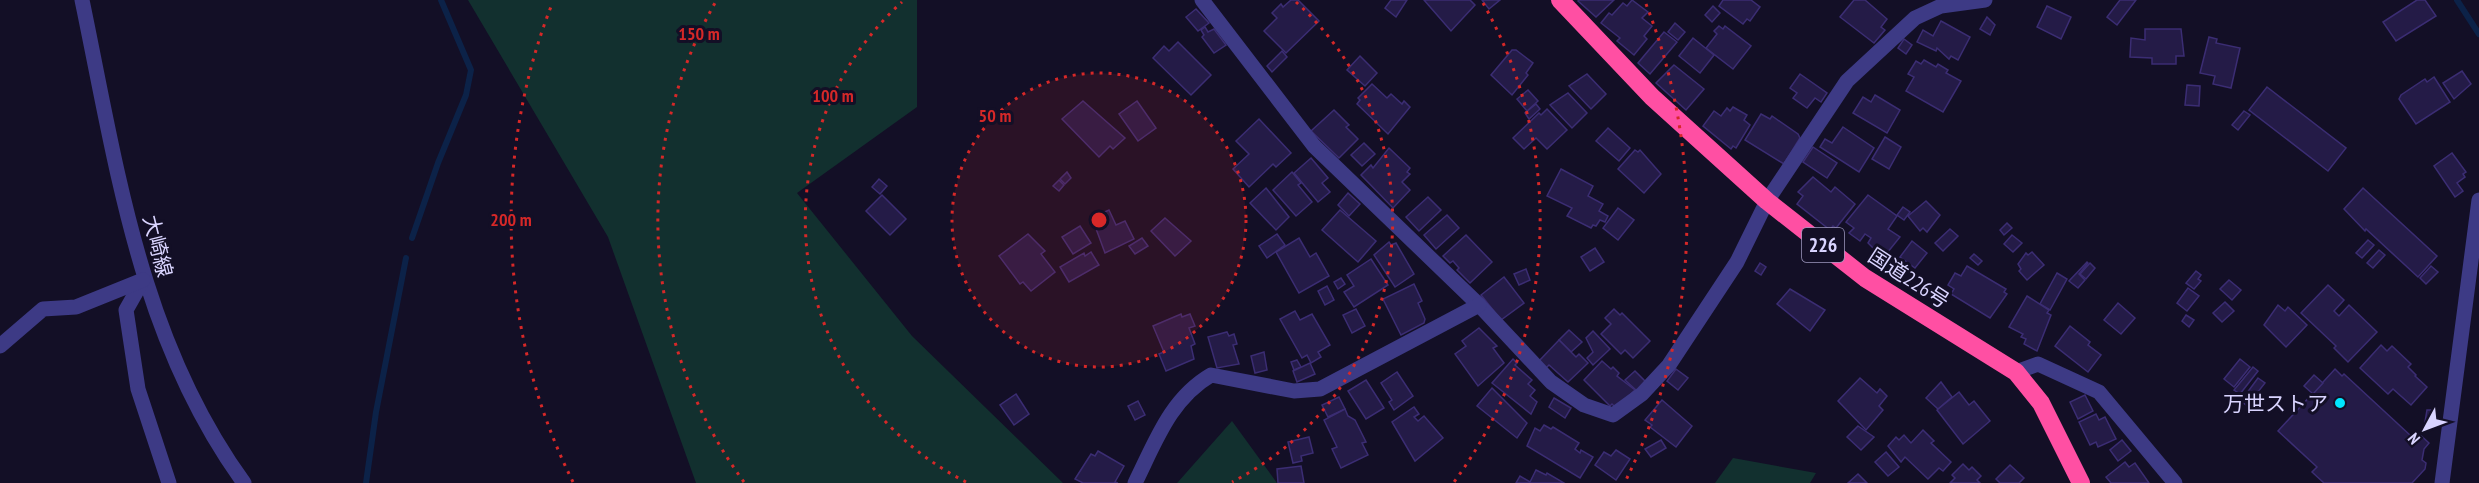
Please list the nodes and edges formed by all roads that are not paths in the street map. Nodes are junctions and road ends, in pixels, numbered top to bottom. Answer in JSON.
{"nodes":[{"id":1,"x":82,"y":0,"type":"edge"},
{"id":2,"x":1202,"y":0,"type":"edge"},
{"id":3,"x":1560,"y":0,"type":"edge"},
{"id":4,"x":1985,"y":0,"type":"edge"},
{"id":5,"x":1939,"y":3,"type":"edge"},
{"id":6,"x":2479,"y":200,"type":"edge"},
{"id":7,"x":1767,"y":201,"type":"junction"},
{"id":8,"x":144,"y":280,"type":"junction"},
{"id":9,"x":1479,"y":305,"type":"junction"},
{"id":10,"x":0,"y":346,"type":"edge"},
{"id":11,"x":2016,"y":372,"type":"junction"},
{"id":12,"x":169,"y":483,"type":"edge"},
{"id":13,"x":243,"y":483,"type":"edge"},
{"id":14,"x":1135,"y":483,"type":"edge"},
{"id":15,"x":2081,"y":483,"type":"edge"},
{"id":16,"x":2175,"y":483,"type":"edge"},
{"id":17,"x":2442,"y":483,"type":"edge"}],
"edges":[{"from":1,"to":8,"type":"street","name":"大崎線"},
{"from":2,"to":9,"type":"street"},
{"from":3,"to":7,"type":"highway","name":"国道226号","number":"226"},
{"from":4,"to":5,"type":"street"},
{"from":5,"to":7,"type":"street"},
{"from":6,"to":17,"type":"street"},
{"from":7,"to":9,"type":"street"},
{"from":7,"to":11,"type":"highway","name":"国道226号","number":"226"},
{"from":8,"to":10,"type":"street"},
{"from":8,"to":12,"type":"street"},
{"from":8,"to":13,"type":"street","name":"大崎線"},
{"from":9,"to":14,"type":"street"},
{"from":11,"to":15,"type":"highway","name":"国道226号","number":"226"},
{"from":11,"to":16,"type":"street"}]}
